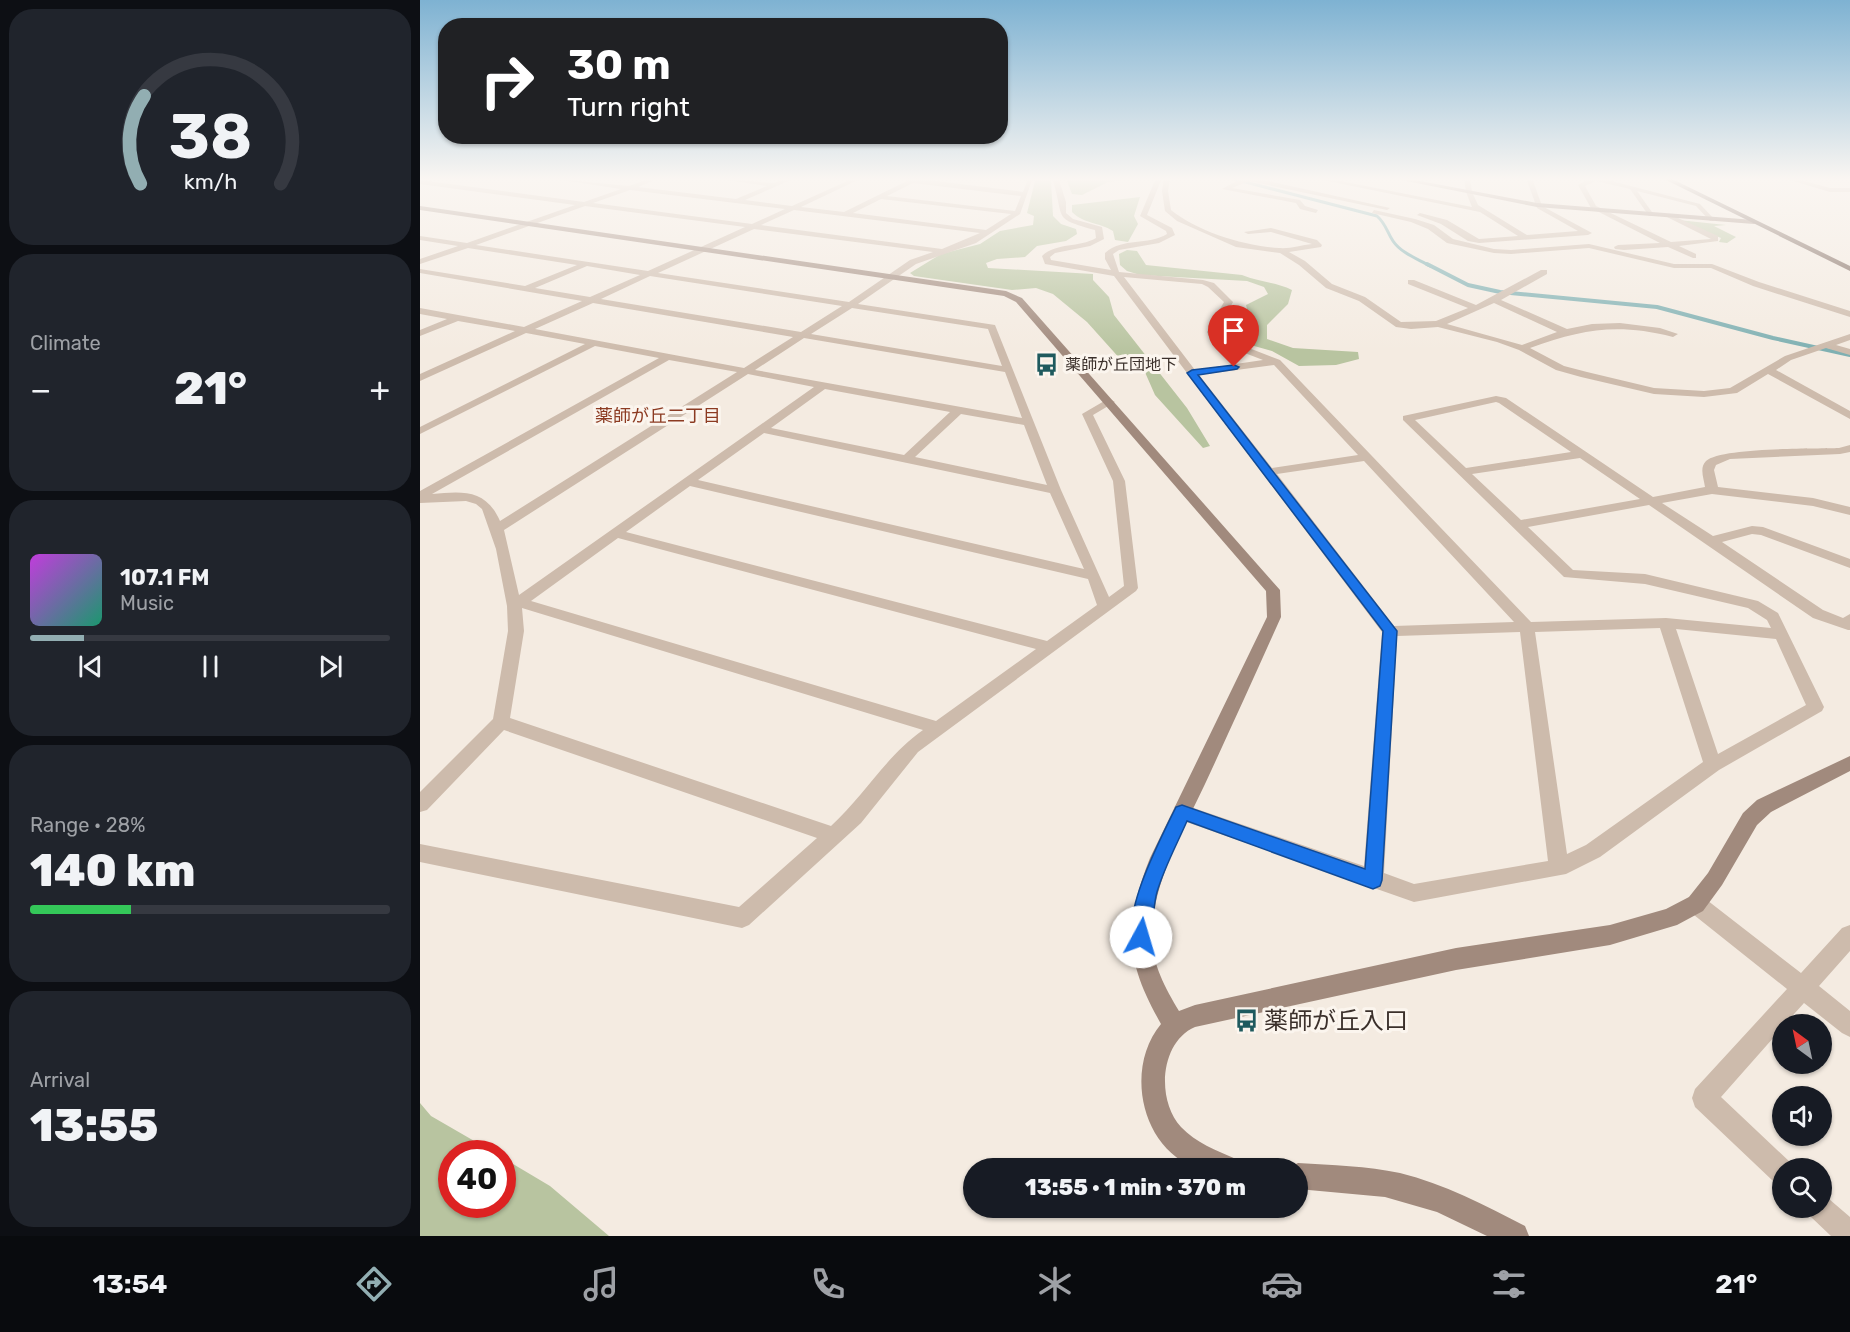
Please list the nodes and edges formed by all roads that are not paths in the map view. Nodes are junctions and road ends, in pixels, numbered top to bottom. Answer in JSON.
{"nodes":[{"id":1,"x":494,"y":236,"type":"edge"},
{"id":2,"x":610,"y":236,"type":"edge"},
{"id":3,"x":732,"y":236,"type":"edge"},
{"id":4,"x":825,"y":236,"type":"edge"},
{"id":5,"x":980,"y":236,"type":"edge"},
{"id":6,"x":1100,"y":236,"type":"edge"},
{"id":7,"x":1170,"y":236,"type":"edge"},
{"id":8,"x":1217,"y":236,"type":"edge"},
{"id":9,"x":1291,"y":236,"type":"edge"},
{"id":10,"x":1443,"y":236,"type":"edge"},
{"id":11,"x":1465,"y":236,"type":"edge"},
{"id":12,"x":1541,"y":236,"type":"edge"},
{"id":13,"x":1594,"y":236,"type":"edge"},
{"id":14,"x":1653,"y":236,"type":"edge"},
{"id":15,"x":1710,"y":236,"type":"edge"},
{"id":16,"x":1782,"y":236,"type":"edge"},
{"id":17,"x":1525,"y":237,"type":"joint"},
{"id":18,"x":420,"y":238,"type":"edge"},
{"id":19,"x":1670,"y":244,"type":"junction"},
{"id":20,"x":467,"y":245,"type":"junction"},
{"id":21,"x":1584,"y":246,"type":"junction"},
{"id":22,"x":1624,"y":248,"type":"junction"},
{"id":23,"x":703,"y":249,"type":"junction"},
{"id":24,"x":939,"y":251,"type":"junction"},
{"id":25,"x":1282,"y":251,"type":"junction"},
{"id":26,"x":1692,"y":256,"type":"dead end"},
{"id":27,"x":420,"y":262,"type":"edge"},
{"id":28,"x":586,"y":264,"type":"junction"},
{"id":29,"x":1850,"y":269,"type":"edge"},
{"id":30,"x":420,"y":271,"type":"edge"},
{"id":31,"x":1544,"y":272,"type":"dead end"},
{"id":32,"x":1116,"y":273,"type":"junction"},
{"id":33,"x":649,"y":274,"type":"junction"},
{"id":34,"x":894,"y":277,"type":"junction"},
{"id":35,"x":1411,"y":282,"type":"dead end"},
{"id":36,"x":525,"y":289,"type":"junction"},
{"id":37,"x":591,"y":300,"type":"junction"},
{"id":38,"x":1494,"y":300,"type":"junction"},
{"id":39,"x":850,"y":305,"type":"junction"},
{"id":40,"x":1476,"y":308,"type":"junction"},
{"id":41,"x":420,"y":311,"type":"edge"},
{"id":42,"x":1850,"y":314,"type":"edge"},
{"id":43,"x":457,"y":318,"type":"junction"},
{"id":44,"x":1438,"y":324,"type":"junction"},
{"id":45,"x":524,"y":330,"type":"junction"},
{"id":46,"x":1566,"y":332,"type":"junction"},
{"id":47,"x":420,"y":333,"type":"edge"},
{"id":48,"x":1673,"y":334,"type":"dead end"},
{"id":49,"x":801,"y":336,"type":"junction"},
{"id":50,"x":1850,"y":337,"type":"edge"},
{"id":51,"x":594,"y":343,"type":"junction"},
{"id":52,"x":1822,"y":346,"type":"junction"},
{"id":53,"x":1522,"y":348,"type":"junction"},
{"id":54,"x":1850,"y":352,"type":"edge"},
{"id":55,"x":667,"y":357,"type":"junction"},
{"id":56,"x":1276,"y":362,"type":"junction"},
{"id":57,"x":1767,"y":369,"type":"junction"},
{"id":58,"x":1008,"y":370,"type":"junction"},
{"id":59,"x":745,"y":371,"type":"junction"},
{"id":60,"x":1192,"y":373,"type":"junction"},
{"id":61,"x":420,"y":378,"type":"edge"},
{"id":62,"x":822,"y":386,"type":"junction"},
{"id":63,"x":1110,"y":402,"type":"junction"},
{"id":64,"x":957,"y":411,"type":"junction"},
{"id":65,"x":1850,"y":416,"type":"edge"},
{"id":66,"x":1030,"y":423,"type":"junction"},
{"id":67,"x":762,"y":429,"type":"junction"},
{"id":68,"x":420,"y":431,"type":"edge"},
{"id":69,"x":1850,"y":448,"type":"edge"},
{"id":70,"x":1582,"y":454,"type":"junction"},
{"id":71,"x":1368,"y":457,"type":"junction"},
{"id":72,"x":906,"y":459,"type":"junction"},
{"id":73,"x":1269,"y":472,"type":"junction"},
{"id":74,"x":1462,"y":472,"type":"junction"},
{"id":75,"x":689,"y":482,"type":"junction"},
{"id":76,"x":1055,"y":490,"type":"junction"},
{"id":77,"x":1712,"y":490,"type":"junction"},
{"id":78,"x":420,"y":497,"type":"edge"},
{"id":79,"x":1651,"y":501,"type":"junction"},
{"id":80,"x":1850,"y":511,"type":"edge"},
{"id":81,"x":1517,"y":525,"type":"junction"},
{"id":82,"x":496,"y":529,"type":"junction"},
{"id":83,"x":616,"y":534,"type":"junction"},
{"id":84,"x":1711,"y":541,"type":"junction"},
{"id":85,"x":1850,"y":564,"type":"edge"},
{"id":86,"x":1094,"y":576,"type":"junction"},
{"id":87,"x":516,"y":604,"type":"junction"},
{"id":88,"x":1105,"y":607,"type":"junction"},
{"id":89,"x":1850,"y":619,"type":"edge"},
{"id":90,"x":1666,"y":623,"type":"junction"},
{"id":91,"x":1527,"y":627,"type":"junction"},
{"id":92,"x":1390,"y":631,"type":"junction"},
{"id":93,"x":1782,"y":634,"type":"junction"},
{"id":94,"x":1050,"y":647,"type":"junction"},
{"id":95,"x":501,"y":722,"type":"junction"},
{"id":96,"x":939,"y":728,"type":"junction"},
{"id":97,"x":1850,"y":764,"type":"edge"},
{"id":98,"x":1713,"y":765,"type":"junction"},
{"id":99,"x":420,"y":804,"type":"edge"},
{"id":100,"x":1182,"y":812,"type":"junction"},
{"id":101,"x":833,"y":835,"type":"junction"},
{"id":102,"x":420,"y":853,"type":"edge"},
{"id":103,"x":1559,"y":868,"type":"junction"},
{"id":104,"x":1373,"y":880,"type":"junction"},
{"id":105,"x":1696,"y":904,"type":"junction"},
{"id":106,"x":1850,"y":935,"type":"edge"},
{"id":107,"x":1803,"y":988,"type":"junction"},
{"id":108,"x":1850,"y":1025,"type":"edge"},
{"id":109,"x":1175,"y":1026,"type":"junction"},
{"id":110,"x":1201,"y":1158,"type":"edge"},
{"id":111,"x":1772,"y":1163,"type":"edge"},
{"id":112,"x":1308,"y":1177,"type":"edge"},
{"id":113,"x":1831,"y":1218,"type":"edge"},
{"id":114,"x":1850,"y":1235,"type":"edge"},
{"id":115,"x":1515,"y":1236,"type":"edge"}],
"edges":[{"from":1,"to":20,"type":"street"},
{"from":2,"to":23,"type":"street"},
{"from":3,"to":23,"type":"street"},
{"from":4,"to":24,"type":"street"},
{"from":5,"to":24,"type":"street"},
{"from":6,"to":32,"type":"street"},
{"from":7,"to":32,"type":"street"},
{"from":8,"to":25,"type":"street"},
{"from":9,"to":25,"type":"street"},
{"from":10,"to":21,"type":"street"},
{"from":11,"to":17,"type":"street"},
{"from":12,"to":17,"type":"street"},
{"from":13,"to":22,"type":"street"},
{"from":14,"to":19,"type":"street"},
{"from":15,"to":19,"type":"street"},
{"from":16,"to":29,"type":"main road"},
{"from":18,"to":20,"type":"street"},
{"from":19,"to":22,"type":"street"},
{"from":19,"to":26,"type":"street"},
{"from":20,"to":27,"type":"street"},
{"from":20,"to":28,"type":"street"},
{"from":21,"to":22,"type":"street"},
{"from":21,"to":42,"type":"street"},
{"from":23,"to":33,"type":"street"},
{"from":23,"to":34,"type":"street"},
{"from":24,"to":34,"type":"street"},
{"from":25,"to":44,"type":"street"},
{"from":28,"to":33,"type":"street"},
{"from":28,"to":36,"type":"street"},
{"from":30,"to":36,"type":"street"},
{"from":31,"to":38,"type":"street"},
{"from":32,"to":56,"type":"street"},
{"from":32,"to":60,"type":"street"},
{"from":33,"to":37,"type":"street"},
{"from":33,"to":39,"type":"street"},
{"from":34,"to":39,"type":"street"},
{"from":34,"to":63,"type":"street"},
{"from":35,"to":40,"type":"street"},
{"from":36,"to":37,"type":"street"},
{"from":37,"to":45,"type":"street"},
{"from":37,"to":49,"type":"street"},
{"from":38,"to":40,"type":"street"},
{"from":38,"to":46,"type":"street"},
{"from":39,"to":49,"type":"street"},
{"from":39,"to":58,"type":"street"},
{"from":40,"to":44,"type":"street"},
{"from":41,"to":43,"type":"street"},
{"from":43,"to":45,"type":"street"},
{"from":43,"to":47,"type":"street"},
{"from":44,"to":53,"type":"street"},
{"from":45,"to":51,"type":"street"},
{"from":45,"to":61,"type":"street"},
{"from":46,"to":48,"type":"street"},
{"from":46,"to":53,"type":"street"},
{"from":49,"to":58,"type":"street"},
{"from":49,"to":59,"type":"street"},
{"from":50,"to":52,"type":"street"},
{"from":51,"to":55,"type":"street"},
{"from":51,"to":68,"type":"street"},
{"from":52,"to":54,"type":"street"},
{"from":52,"to":57,"type":"street"},
{"from":53,"to":57,"type":"street"},
{"from":55,"to":59,"type":"street"},
{"from":55,"to":78,"type":"street"},
{"from":56,"to":60,"type":"street"},
{"from":56,"to":71,"type":"street"},
{"from":57,"to":65,"type":"street"},
{"from":58,"to":66,"type":"street"},
{"from":59,"to":62,"type":"street"},
{"from":59,"to":82,"type":"street"},
{"from":60,"to":73,"type":"street"},
{"from":62,"to":64,"type":"street"},
{"from":62,"to":67,"type":"street"},
{"from":63,"to":88,"type":"street"},
{"from":63,"to":100,"type":"street"},
{"from":64,"to":66,"type":"street"},
{"from":64,"to":72,"type":"street"},
{"from":66,"to":76,"type":"street"},
{"from":67,"to":72,"type":"street"},
{"from":67,"to":75,"type":"street"},
{"from":69,"to":77,"type":"street"},
{"from":70,"to":74,"type":"street"},
{"from":70,"to":74,"type":"street"},
{"from":70,"to":79,"type":"street"},
{"from":71,"to":73,"type":"street"},
{"from":71,"to":91,"type":"street"},
{"from":72,"to":76,"type":"street"},
{"from":73,"to":92,"type":"street"},
{"from":74,"to":81,"type":"street"},
{"from":75,"to":83,"type":"street"},
{"from":75,"to":86,"type":"street"},
{"from":76,"to":86,"type":"street"},
{"from":77,"to":79,"type":"street"},
{"from":77,"to":80,"type":"street"},
{"from":78,"to":82,"type":"street"},
{"from":79,"to":81,"type":"street"},
{"from":79,"to":84,"type":"street"},
{"from":81,"to":93,"type":"street"},
{"from":82,"to":87,"type":"street"},
{"from":83,"to":87,"type":"street"},
{"from":83,"to":94,"type":"street"},
{"from":84,"to":85,"type":"street"},
{"from":84,"to":89,"type":"street"},
{"from":86,"to":88,"type":"street"},
{"from":87,"to":95,"type":"street"},
{"from":87,"to":96,"type":"street"},
{"from":88,"to":94,"type":"street"},
{"from":90,"to":91,"type":"street"},
{"from":90,"to":93,"type":"street"},
{"from":90,"to":98,"type":"street"},
{"from":91,"to":92,"type":"street"},
{"from":91,"to":103,"type":"street"},
{"from":92,"to":104,"type":"street"},
{"from":93,"to":98,"type":"street"},
{"from":94,"to":96,"type":"street"},
{"from":95,"to":99,"type":"street"},
{"from":95,"to":101,"type":"street"},
{"from":96,"to":101,"type":"street"},
{"from":97,"to":105,"type":"street"},
{"from":98,"to":103,"type":"street"},
{"from":100,"to":104,"type":"street"},
{"from":100,"to":109,"type":"street"},
{"from":101,"to":102,"type":"street"},
{"from":103,"to":104,"type":"street"},
{"from":105,"to":107,"type":"street"},
{"from":105,"to":109,"type":"street"},
{"from":106,"to":107,"type":"street"},
{"from":107,"to":108,"type":"street"},
{"from":107,"to":111,"type":"street"},
{"from":109,"to":110,"type":"street"},
{"from":112,"to":115,"type":"street"},
{"from":113,"to":114,"type":"street"}]}
